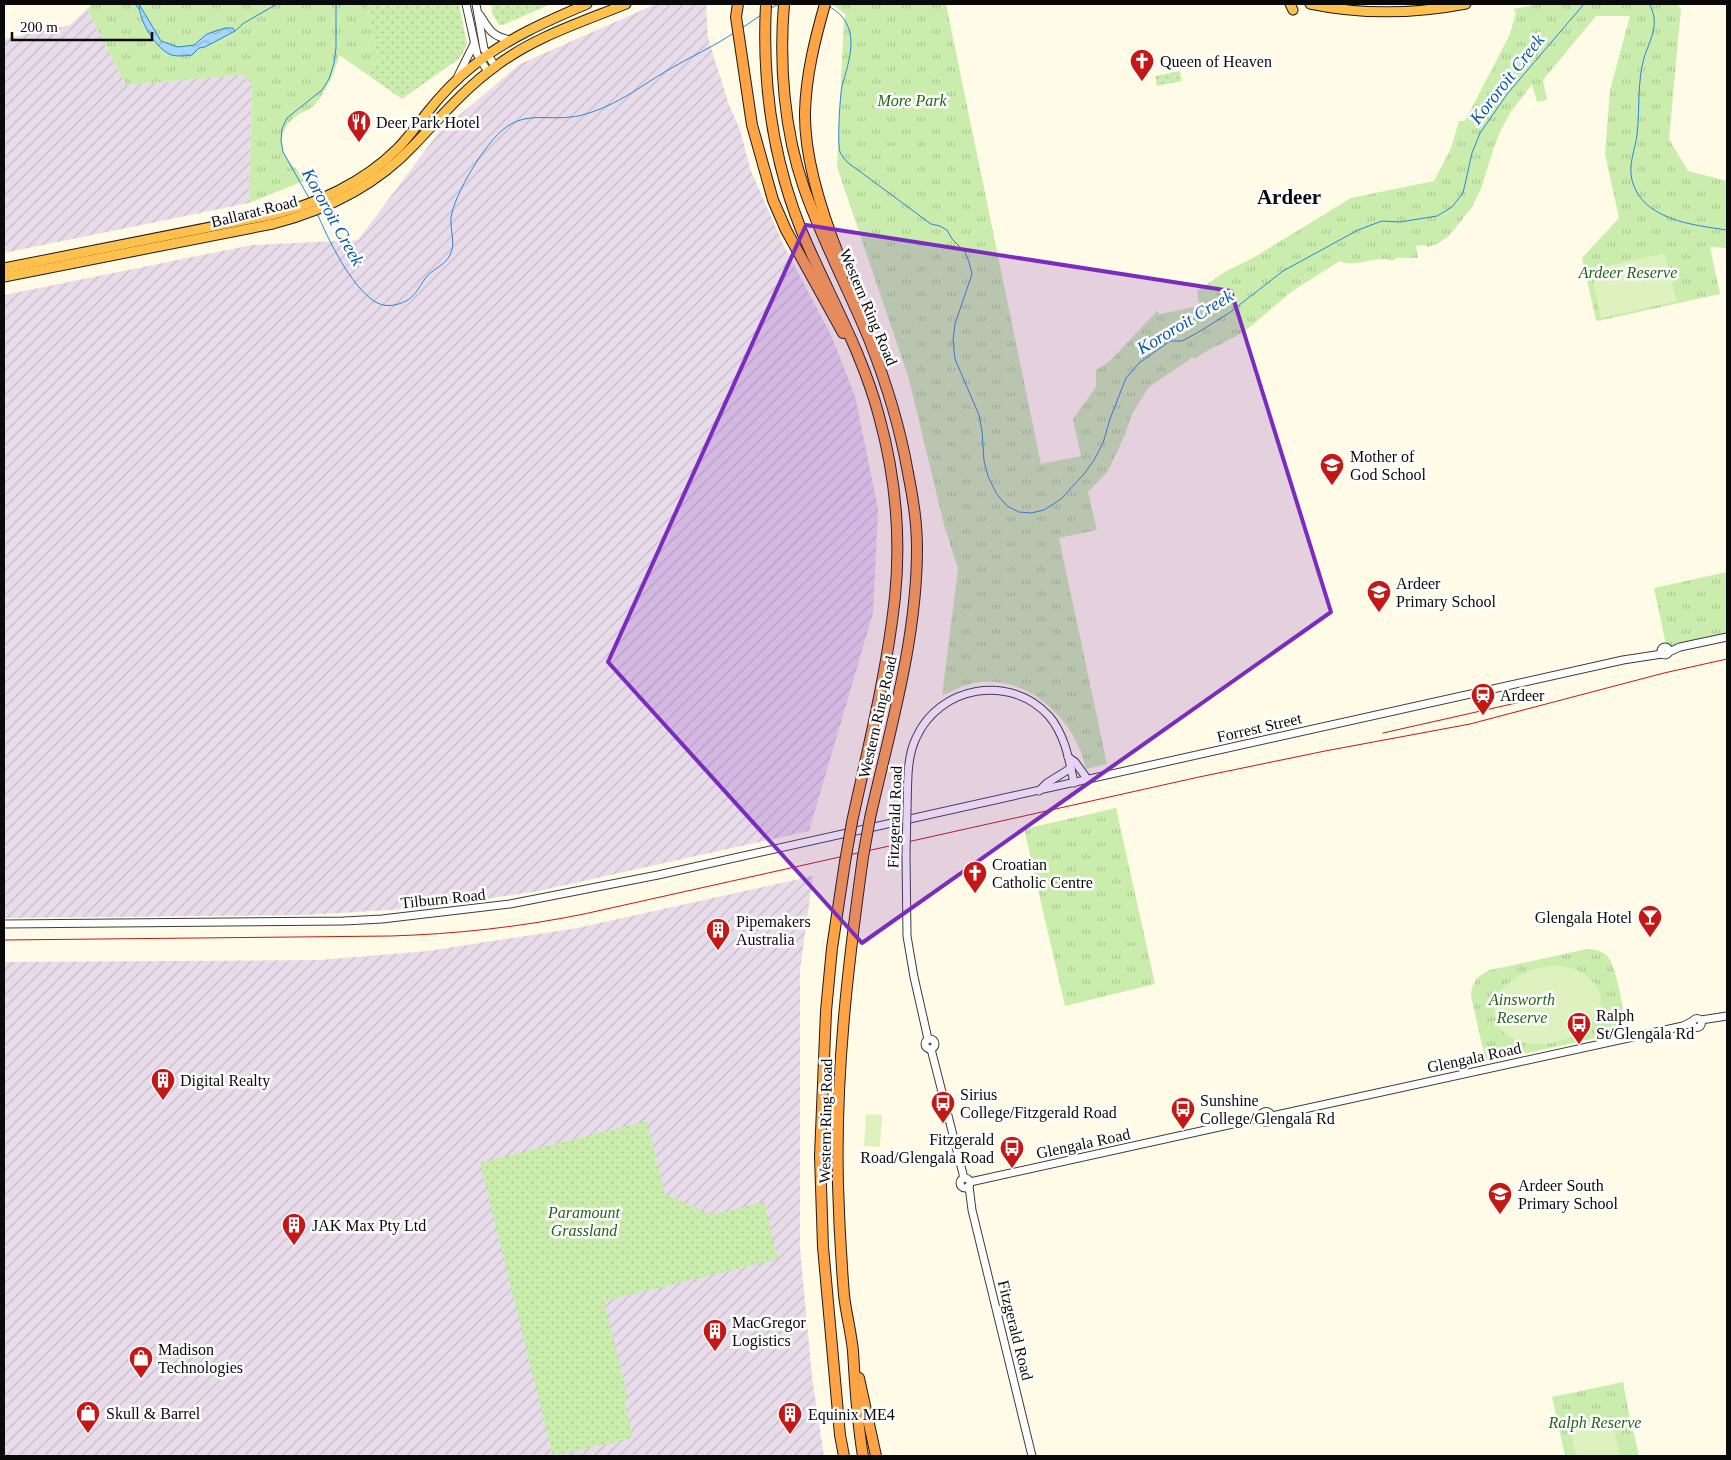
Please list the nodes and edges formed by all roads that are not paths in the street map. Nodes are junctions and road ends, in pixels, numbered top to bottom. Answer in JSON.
{"nodes":[{"id":1,"x":466,"y":4,"type":"edge"},
{"id":2,"x":476,"y":4,"type":"edge"},
{"id":3,"x":587,"y":4,"type":"edge"},
{"id":4,"x":626,"y":4,"type":"edge"},
{"id":5,"x":730,"y":4,"type":"edge"},
{"id":6,"x":738,"y":4,"type":"edge"},
{"id":7,"x":766,"y":4,"type":"edge"},
{"id":8,"x":784,"y":4,"type":"edge"},
{"id":9,"x":825,"y":4,"type":"edge"},
{"id":10,"x":1310,"y":4,"type":"edge"},
{"id":11,"x":1466,"y":4,"type":"edge"},
{"id":12,"x":1413,"y":8,"type":"edge"},
{"id":13,"x":478,"y":13,"type":"junction"},
{"id":14,"x":736,"y":17,"type":"junction"},
{"id":15,"x":510,"y":40,"type":"junction"},
{"id":16,"x":474,"y":44,"type":"junction"},
{"id":17,"x":484,"y":58,"type":"junction"},
{"id":18,"x":492,"y":69,"type":"junction"},
{"id":19,"x":456,"y":81,"type":"junction"},
{"id":20,"x":406,"y":139,"type":"junction"},
{"id":21,"x":414,"y":146,"type":"junction"},
{"id":22,"x":333,"y":198,"type":"junction"},
{"id":23,"x":291,"y":214,"type":"junction"},
{"id":24,"x":4,"y":268,"type":"edge"},
{"id":25,"x":4,"y":277,"type":"edge"},
{"id":26,"x":868,"y":338,"type":"junction"},
{"id":27,"x":868,"y":377,"type":"junction"},
{"id":28,"x":1727,"y":637,"type":"edge"},
{"id":29,"x":1068,"y":757,"type":"junction"},
{"id":30,"x":1071,"y":768,"type":"junction"},
{"id":31,"x":1088,"y":780,"type":"junction"},
{"id":32,"x":1074,"y":783,"type":"junction"},
{"id":33,"x":1039,"y":791,"type":"junction"},
{"id":34,"x":877,"y":826,"type":"joint"},
{"id":35,"x":4,"y":924,"type":"edge"},
{"id":36,"x":1727,"y":1016,"type":"edge"},
{"id":37,"x":966,"y":1183,"type":"junction"},
{"id":38,"x":852,"y":1348,"type":"junction"},
{"id":39,"x":844,"y":1456,"type":"edge"},
{"id":40,"x":863,"y":1456,"type":"edge"},
{"id":41,"x":876,"y":1456,"type":"edge"},
{"id":42,"x":1032,"y":1456,"type":"edge"}],
"edges":[{"from":1,"to":16,"type":"street"},
{"from":2,"to":13,"type":"street"},
{"from":3,"to":15,"type":"highway","name":"Ballarat Road"},
{"from":4,"to":18,"type":"highway","name":"Ballarat Road"},
{"from":5,"to":14,"type":"highway"},
{"from":6,"to":14,"type":"highway"},
{"from":7,"to":27,"type":"highway","name":"Western Ring Road"},
{"from":8,"to":26,"type":"highway","name":"Western Ring Road"},
{"from":9,"to":26,"type":"highway"},
{"from":10,"to":12,"type":"highway"},
{"from":11,"to":12,"type":"highway"},
{"from":13,"to":15,"type":"street"},
{"from":13,"to":17,"type":"street"},
{"from":14,"to":27,"type":"highway"},
{"from":15,"to":17,"type":"highway","name":"Ballarat Road"},
{"from":16,"to":17,"type":"street"},
{"from":16,"to":19,"type":"street"},
{"from":17,"to":18,"type":"street"},
{"from":17,"to":19,"type":"highway","name":"Ballarat Road"},
{"from":18,"to":21,"type":"highway","name":"Ballarat Road"},
{"from":19,"to":20,"type":"highway","name":"Ballarat Road"},
{"from":20,"to":21,"type":"highway"},
{"from":20,"to":22,"type":"highway","name":"Ballarat Road"},
{"from":21,"to":22,"type":"highway","name":"Ballarat Road"},
{"from":22,"to":23,"type":"highway","name":"Ballarat Road"},
{"from":23,"to":24,"type":"highway","name":"Ballarat Road"},
{"from":23,"to":25,"type":"highway","name":"Ballarat Road"},
{"from":26,"to":38,"type":"highway","name":"Western Ring Road","bridge":true},
{"from":27,"to":39,"type":"highway","name":"Western Ring Road","bridge":true},
{"from":28,"to":31,"type":"street","name":"Forrest Street"},
{"from":29,"to":30,"type":"street","name":"Fitzgerald Road"},
{"from":29,"to":31,"type":"street"},
{"from":29,"to":37,"type":"street","name":"Fitzgerald Road","bridge":true},
{"from":30,"to":32,"type":"street","name":"Fitzgerald Road"},
{"from":30,"to":33,"type":"street"},
{"from":31,"to":32,"type":"street","name":"Forrest Street"},
{"from":32,"to":33,"type":"street","name":"Forrest Street"},
{"from":33,"to":34,"type":"street","name":"Forrest Street"},
{"from":34,"to":35,"type":"street","name":"Tilburn Road"},
{"from":36,"to":37,"type":"street","name":"Glengala Road"},
{"from":37,"to":42,"type":"street","name":"Fitzgerald Road"},
{"from":38,"to":40,"type":"highway","name":"Western Ring Road"},
{"from":38,"to":41,"type":"highway"}]}
